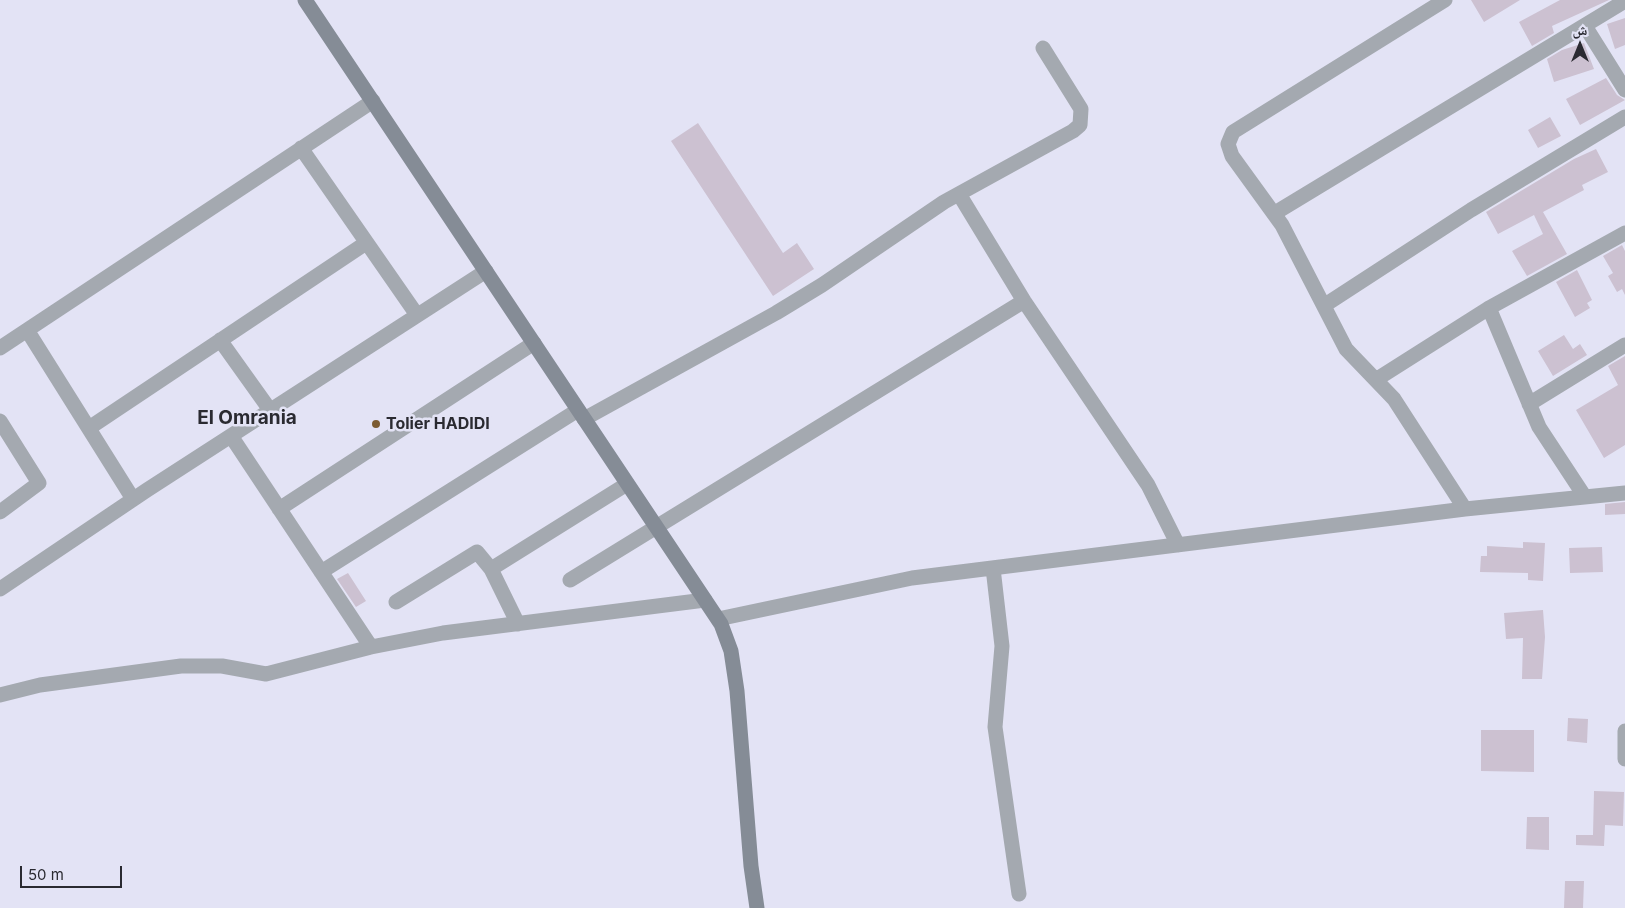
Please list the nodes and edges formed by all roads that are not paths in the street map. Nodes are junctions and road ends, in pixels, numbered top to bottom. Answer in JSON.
{"nodes":[{"id":1,"x":305,"y":0,"type":"edge"},
{"id":2,"x":1445,"y":0,"type":"edge"},
{"id":3,"x":1625,"y":1,"type":"edge"},
{"id":4,"x":1585,"y":26,"type":"junction"},
{"id":5,"x":1043,"y":48,"type":"dead end"},
{"id":6,"x":1625,"y":90,"type":"edge"},
{"id":7,"x":372,"y":101,"type":"junction"},
{"id":8,"x":1625,"y":117,"type":"edge"},
{"id":9,"x":301,"y":148,"type":"junction"},
{"id":10,"x":959,"y":194,"type":"junction"},
{"id":11,"x":1275,"y":214,"type":"junction"},
{"id":12,"x":1625,"y":233,"type":"edge"},
{"id":13,"x":366,"y":243,"type":"junction"},
{"id":14,"x":486,"y":271,"type":"junction"},
{"id":15,"x":1024,"y":301,"type":"junction"},
{"id":16,"x":1325,"y":305,"type":"junction"},
{"id":17,"x":1489,"y":308,"type":"junction"},
{"id":18,"x":416,"y":315,"type":"junction"},
{"id":19,"x":27,"y":330,"type":"junction"},
{"id":20,"x":220,"y":340,"type":"junction"},
{"id":21,"x":534,"y":343,"type":"junction"},
{"id":22,"x":1625,"y":345,"type":"edge"},
{"id":23,"x":0,"y":348,"type":"edge"},
{"id":24,"x":1377,"y":379,"type":"junction"},
{"id":25,"x":1529,"y":404,"type":"junction"},
{"id":26,"x":270,"y":410,"type":"junction"},
{"id":27,"x":581,"y":415,"type":"junction"},
{"id":28,"x":1,"y":426,"type":"edge"},
{"id":29,"x":89,"y":428,"type":"junction"},
{"id":30,"x":230,"y":436,"type":"junction"},
{"id":31,"x":627,"y":484,"type":"junction"},
{"id":32,"x":1625,"y":493,"type":"edge"},
{"id":33,"x":1585,"y":497,"type":"junction"},
{"id":34,"x":133,"y":499,"type":"junction"},
{"id":35,"x":279,"y":508,"type":"junction"},
{"id":36,"x":1465,"y":509,"type":"junction"},
{"id":37,"x":0,"y":512,"type":"edge"},
{"id":38,"x":655,"y":527,"type":"junction"},
{"id":39,"x":1178,"y":545,"type":"junction"},
{"id":40,"x":993,"y":568,"type":"junction"},
{"id":41,"x":491,"y":569,"type":"junction"},
{"id":42,"x":321,"y":572,"type":"junction"},
{"id":43,"x":570,"y":580,"type":"dead end"},
{"id":44,"x":0,"y":589,"type":"edge"},
{"id":45,"x":705,"y":600,"type":"junction"},
{"id":46,"x":396,"y":602,"type":"dead end"},
{"id":47,"x":718,"y":619,"type":"junction"},
{"id":48,"x":518,"y":624,"type":"junction"},
{"id":49,"x":371,"y":647,"type":"junction"},
{"id":50,"x":0,"y":695,"type":"edge"},
{"id":51,"x":1625,"y":731,"type":"edge"},
{"id":52,"x":1625,"y":759,"type":"edge"},
{"id":53,"x":1019,"y":894,"type":"dead end"},
{"id":54,"x":757,"y":908,"type":"edge"}],
"edges":[{"from":1,"to":7,"type":"street"},
{"from":2,"to":11,"type":"street"},
{"from":3,"to":4,"type":"street"},
{"from":4,"to":6,"type":"street"},
{"from":4,"to":11,"type":"street"},
{"from":5,"to":10,"type":"street"},
{"from":7,"to":9,"type":"street"},
{"from":7,"to":14,"type":"street"},
{"from":8,"to":16,"type":"street"},
{"from":9,"to":13,"type":"street"},
{"from":9,"to":19,"type":"street"},
{"from":10,"to":15,"type":"street"},
{"from":10,"to":27,"type":"street"},
{"from":11,"to":16,"type":"street"},
{"from":12,"to":17,"type":"street"},
{"from":13,"to":18,"type":"street"},
{"from":13,"to":20,"type":"street"},
{"from":14,"to":18,"type":"street"},
{"from":14,"to":21,"type":"street"},
{"from":15,"to":38,"type":"street"},
{"from":15,"to":39,"type":"street"},
{"from":16,"to":24,"type":"street"},
{"from":17,"to":24,"type":"street"},
{"from":17,"to":25,"type":"street"},
{"from":18,"to":26,"type":"street"},
{"from":19,"to":23,"type":"street"},
{"from":19,"to":29,"type":"street"},
{"from":20,"to":26,"type":"street"},
{"from":20,"to":29,"type":"street"},
{"from":21,"to":27,"type":"street"},
{"from":21,"to":35,"type":"street"},
{"from":22,"to":25,"type":"street"},
{"from":24,"to":36,"type":"street"},
{"from":25,"to":33,"type":"street"},
{"from":26,"to":30,"type":"street"},
{"from":27,"to":31,"type":"street"},
{"from":27,"to":42,"type":"street"},
{"from":28,"to":37,"type":"street"},
{"from":29,"to":34,"type":"street"},
{"from":30,"to":34,"type":"street"},
{"from":30,"to":35,"type":"street"},
{"from":31,"to":38,"type":"street"},
{"from":31,"to":41,"type":"street"},
{"from":32,"to":33,"type":"street"},
{"from":33,"to":36,"type":"street"},
{"from":34,"to":44,"type":"street"},
{"from":35,"to":42,"type":"street"},
{"from":36,"to":39,"type":"street"},
{"from":38,"to":43,"type":"street"},
{"from":38,"to":45,"type":"street"},
{"from":39,"to":40,"type":"street"},
{"from":40,"to":47,"type":"street"},
{"from":40,"to":53,"type":"street"},
{"from":41,"to":46,"type":"street"},
{"from":41,"to":48,"type":"street"},
{"from":42,"to":49,"type":"street"},
{"from":45,"to":47,"type":"street"},
{"from":45,"to":48,"type":"street"},
{"from":47,"to":54,"type":"street"},
{"from":48,"to":49,"type":"street"},
{"from":49,"to":50,"type":"street"},
{"from":51,"to":52,"type":"street"}]}
